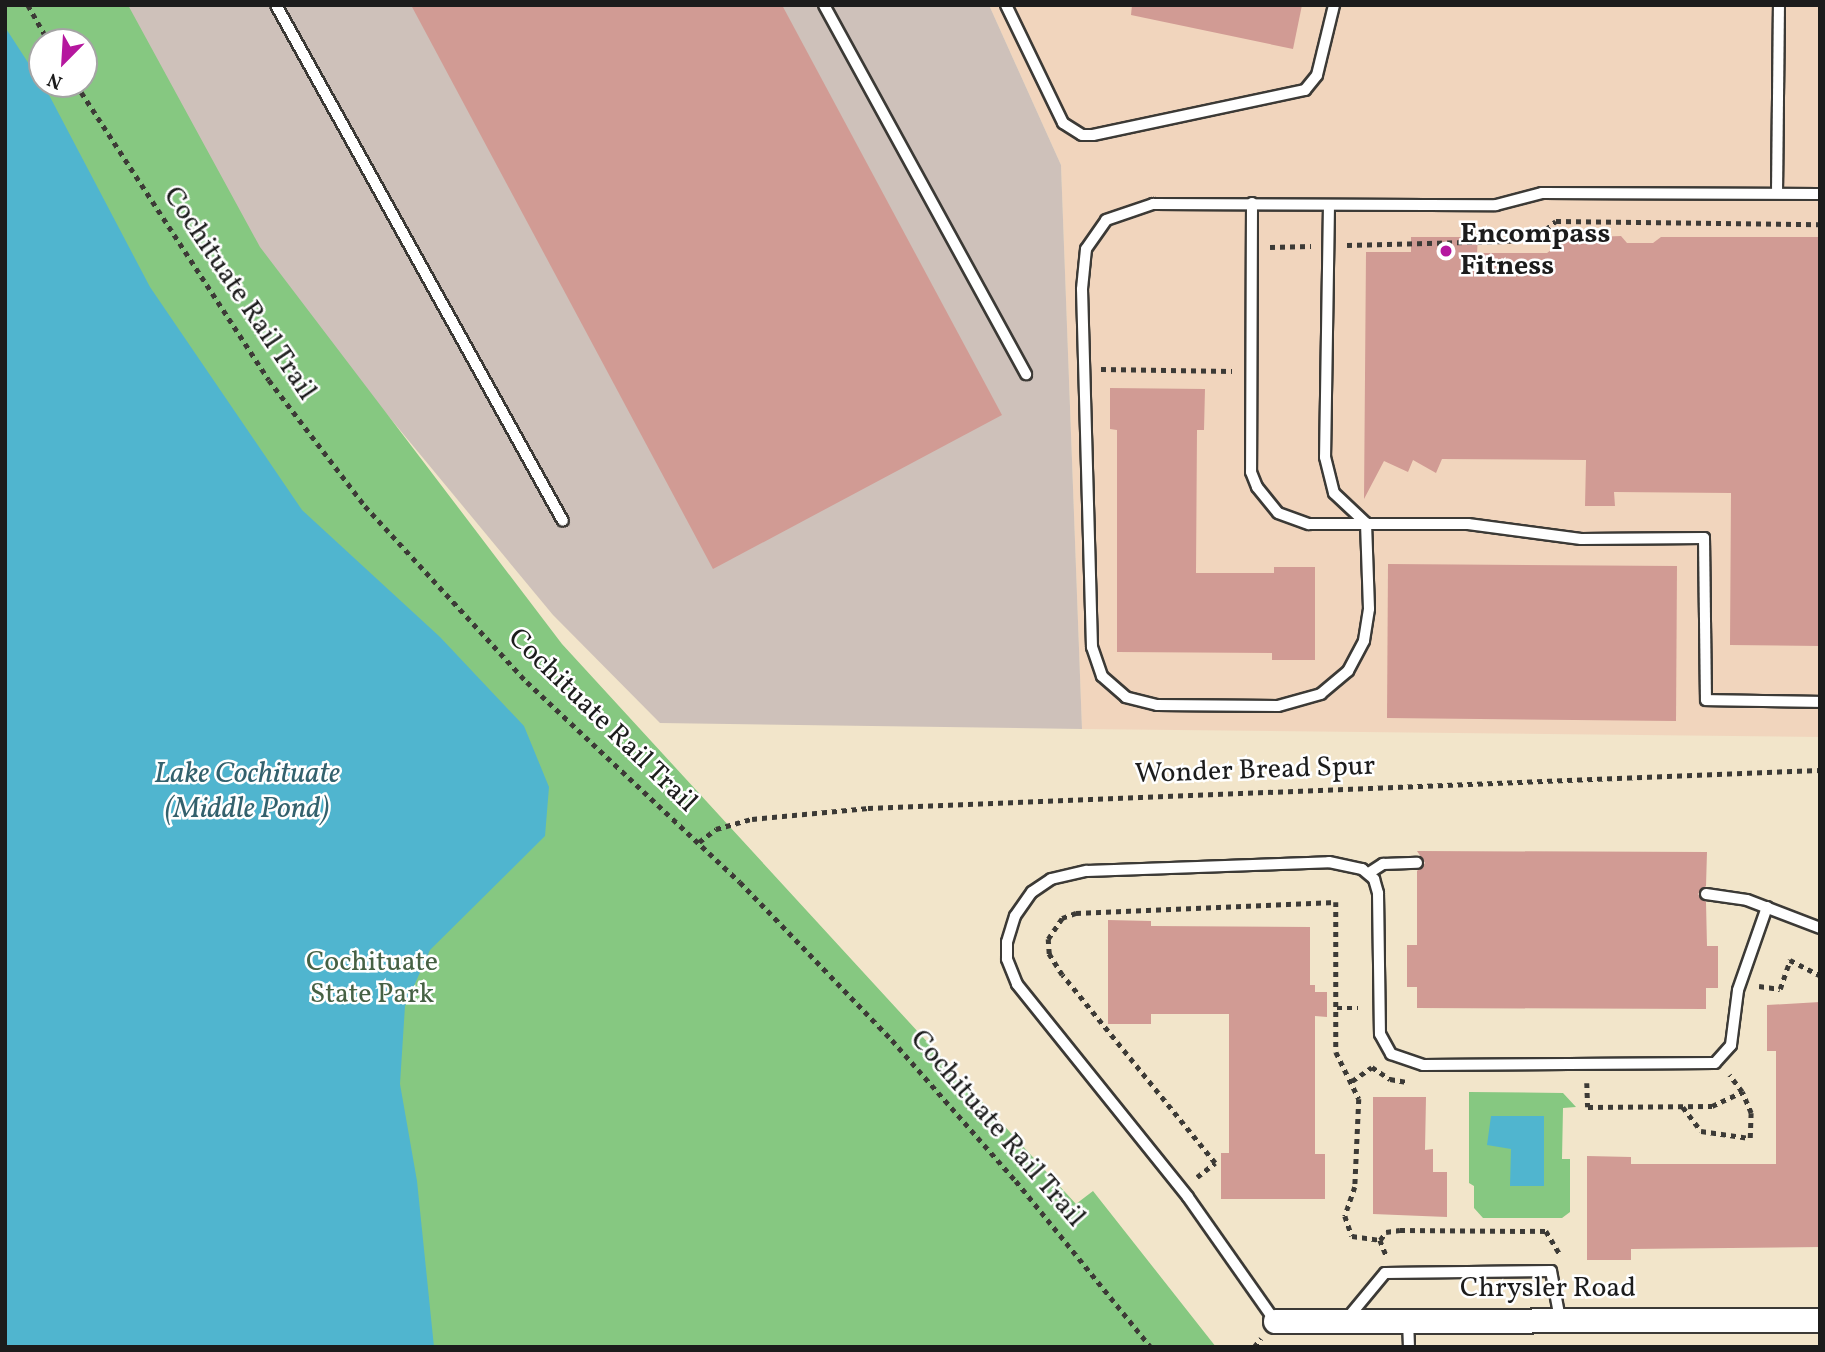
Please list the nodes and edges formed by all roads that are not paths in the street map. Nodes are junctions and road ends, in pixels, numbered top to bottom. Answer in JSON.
{"nodes":[{"id":1,"x":275,"y":5,"type":"edge"},
{"id":2,"x":824,"y":5,"type":"edge"},
{"id":3,"x":1006,"y":5,"type":"edge"},
{"id":4,"x":1334,"y":5,"type":"edge"},
{"id":5,"x":1779,"y":5,"type":"edge"},
{"id":6,"x":1777,"y":193,"type":"junction"},
{"id":7,"x":1820,"y":194,"type":"edge"},
{"id":8,"x":1252,"y":204,"type":"junction"},
{"id":9,"x":1329,"y":205,"type":"junction"},
{"id":10,"x":1026,"y":374,"type":"dead end"},
{"id":11,"x":563,"y":521,"type":"dead end"},
{"id":12,"x":1366,"y":523,"type":"junction"},
{"id":13,"x":1820,"y":702,"type":"edge"},
{"id":14,"x":1417,"y":863,"type":"dead end"},
{"id":15,"x":1369,"y":873,"type":"junction"},
{"id":16,"x":1706,"y":894,"type":"dead end"},
{"id":17,"x":1767,"y":907,"type":"junction"},
{"id":18,"x":1820,"y":928,"type":"edge"},
{"id":19,"x":1408,"y":1319,"type":"junction"},
{"id":20,"x":1560,"y":1319,"type":"junction"},
{"id":21,"x":1346,"y":1320,"type":"junction"},
{"id":22,"x":1820,"y":1320,"type":"edge"},
{"id":23,"x":1275,"y":1321,"type":"joint"},
{"id":24,"x":1409,"y":1347,"type":"edge"}],
"edges":[{"from":1,"to":11,"type":"lane"},
{"from":2,"to":10,"type":"lane"},
{"from":3,"to":4,"type":"lane"},
{"from":5,"to":6,"type":"lane"},
{"from":6,"to":7,"type":"lane"},
{"from":6,"to":9,"type":"lane"},
{"from":8,"to":9,"type":"lane"},
{"from":8,"to":12,"type":"lane"},
{"from":8,"to":12,"type":"lane"},
{"from":9,"to":12,"type":"lane"},
{"from":12,"to":13,"type":"lane"},
{"from":14,"to":15,"type":"lane"},
{"from":15,"to":17,"type":"lane"},
{"from":15,"to":23,"type":"lane"},
{"from":16,"to":17,"type":"lane"},
{"from":17,"to":18,"type":"lane"},
{"from":19,"to":20,"type":"street","name":"Chrysler Road"},
{"from":19,"to":21,"type":"street","name":"Chrysler Road"},
{"from":19,"to":24,"type":"lane"},
{"from":20,"to":21,"type":"lane"},
{"from":20,"to":22,"type":"street","name":"Chrysler Road"},
{"from":21,"to":23,"type":"street","name":"Chrysler Road"}]}
